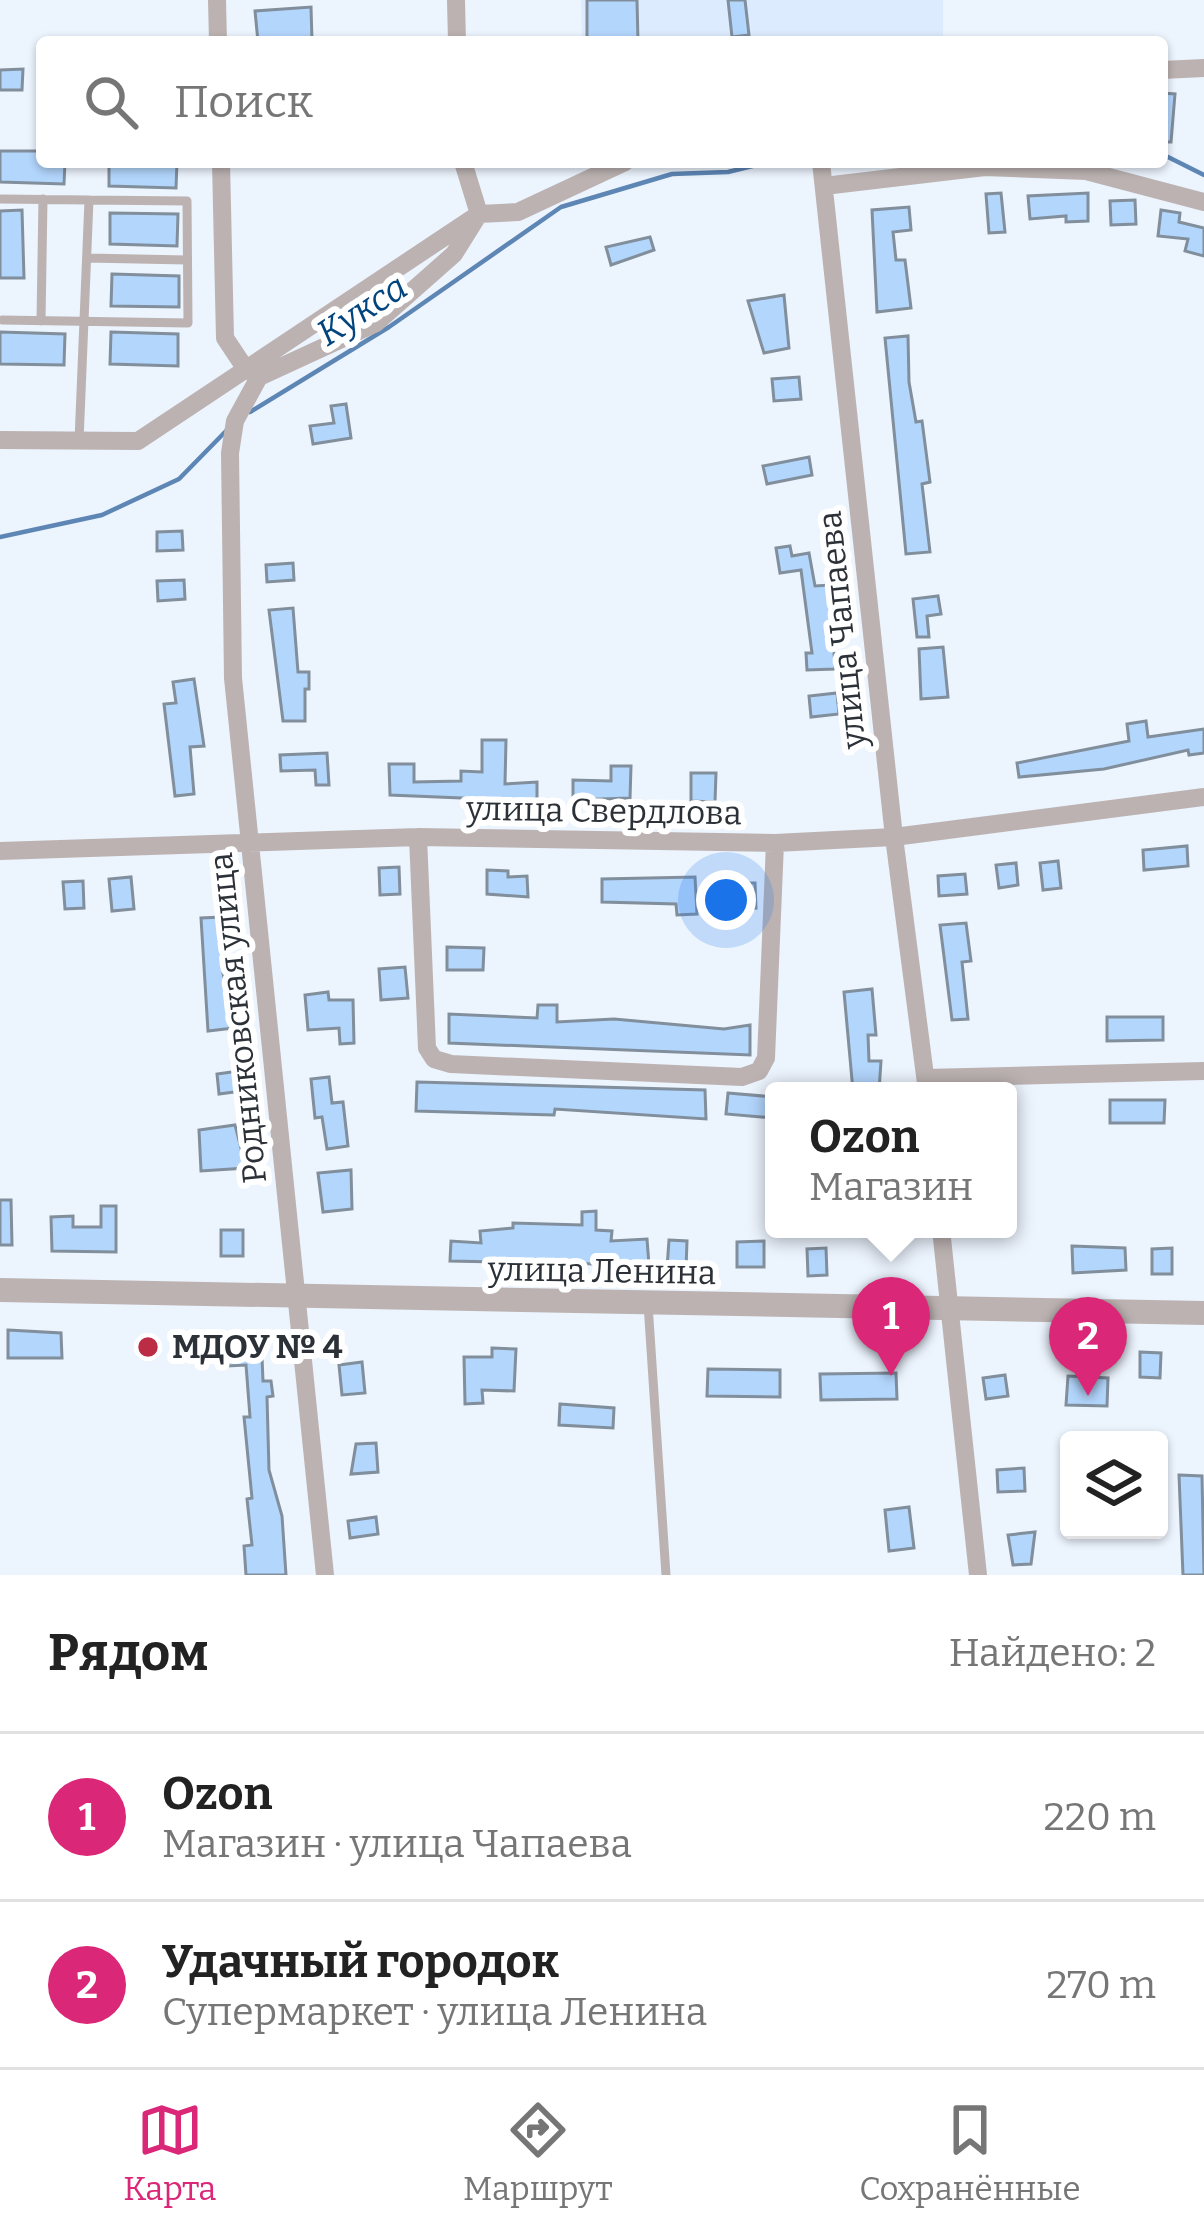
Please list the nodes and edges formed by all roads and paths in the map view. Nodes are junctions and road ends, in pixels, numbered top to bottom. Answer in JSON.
{"nodes":[{"id":1,"x":218,"y":0,"type":"edge"},
{"id":2,"x":456,"y":0,"type":"edge"},
{"id":3,"x":218,"y":36,"type":"edge"},
{"id":4,"x":457,"y":36,"type":"edge"},
{"id":5,"x":1204,"y":68,"type":"edge"},
{"id":6,"x":1168,"y":70,"type":"edge"},
{"id":7,"x":221,"y":168,"type":"edge"},
{"id":8,"x":465,"y":168,"type":"edge"},
{"id":9,"x":612,"y":168,"type":"edge"},
{"id":10,"x":821,"y":168,"type":"edge"},
{"id":11,"x":977,"y":168,"type":"edge"},
{"id":12,"x":1005,"y":168,"type":"edge"},
{"id":13,"x":824,"y":186,"type":"junction"},
{"id":14,"x":0,"y":199,"type":"edge"},
{"id":15,"x":43,"y":199,"type":"junction"},
{"id":16,"x":89,"y":200,"type":"junction"},
{"id":17,"x":1204,"y":202,"type":"edge"},
{"id":18,"x":479,"y":214,"type":"junction"},
{"id":19,"x":87,"y":258,"type":"junction"},
{"id":20,"x":188,"y":260,"type":"junction"},
{"id":21,"x":2,"y":320,"type":"edge"},
{"id":22,"x":40,"y":321,"type":"junction"},
{"id":23,"x":84,"y":322,"type":"junction"},
{"id":24,"x":252,"y":373,"type":"junction"},
{"id":25,"x":0,"y":440,"type":"edge"},
{"id":26,"x":79,"y":440,"type":"junction"},
{"id":27,"x":1204,"y":797,"type":"edge"},
{"id":28,"x":418,"y":837,"type":"junction"},
{"id":29,"x":894,"y":837,"type":"junction"},
{"id":30,"x":250,"y":841,"type":"junction"},
{"id":31,"x":775,"y":843,"type":"junction"},
{"id":32,"x":0,"y":851,"type":"edge"},
{"id":33,"x":1204,"y":1071,"type":"edge"},
{"id":34,"x":926,"y":1082,"type":"edge"},
{"id":35,"x":969,"y":1082,"type":"edge"},
{"id":36,"x":942,"y":1238,"type":"edge"},
{"id":37,"x":0,"y":1290,"type":"edge"},
{"id":38,"x":298,"y":1300,"type":"junction"},
{"id":39,"x":648,"y":1304,"type":"junction"},
{"id":40,"x":949,"y":1308,"type":"junction"},
{"id":41,"x":1204,"y":1313,"type":"edge"},
{"id":42,"x":325,"y":1575,"type":"edge"},
{"id":43,"x":666,"y":1575,"type":"edge"},
{"id":44,"x":978,"y":1575,"type":"edge"}],
"edges":[{"from":1,"to":3,"type":"street"},
{"from":2,"to":4,"type":"street"},
{"from":5,"to":6,"type":"street"},
{"from":7,"to":24,"type":"street"},
{"from":8,"to":18,"type":"street"},
{"from":9,"to":18,"type":"street"},
{"from":10,"to":13,"type":"street","name":"улица Чапаева"},
{"from":11,"to":13,"type":"street"},
{"from":12,"to":17,"type":"street"},
{"from":13,"to":29,"type":"street","name":"улица Чапаева"},
{"from":14,"to":15,"type":"lane"},
{"from":15,"to":16,"type":"lane"},
{"from":15,"to":22,"type":"lane"},
{"from":16,"to":19,"type":"lane"},
{"from":16,"to":20,"type":"lane"},
{"from":18,"to":24,"type":"street"},
{"from":18,"to":24,"type":"street"},
{"from":19,"to":20,"type":"lane"},
{"from":19,"to":23,"type":"lane"},
{"from":20,"to":23,"type":"lane"},
{"from":21,"to":22,"type":"lane"},
{"from":22,"to":23,"type":"lane"},
{"from":23,"to":26,"type":"lane"},
{"from":24,"to":26,"type":"street"},
{"from":24,"to":30,"type":"street","name":"Родниковская улица"},
{"from":25,"to":26,"type":"street"},
{"from":27,"to":29,"type":"street","name":"улица Свердлова"},
{"from":28,"to":30,"type":"street","name":"улица Свердлова"},
{"from":28,"to":31,"type":"street","name":"улица Свердлова"},
{"from":28,"to":31,"type":"street"},
{"from":29,"to":31,"type":"street","name":"улица Свердлова"},
{"from":29,"to":34,"type":"street","name":"улица Чапаева"},
{"from":30,"to":32,"type":"street","name":"улица Свердлова"},
{"from":30,"to":38,"type":"street","name":"Родниковская улица"},
{"from":33,"to":35,"type":"street"},
{"from":36,"to":40,"type":"street"},
{"from":37,"to":38,"type":"street","name":"улица Ленина"},
{"from":38,"to":39,"type":"street","name":"улица Ленина"},
{"from":38,"to":42,"type":"street","name":"Родниковская улица"},
{"from":39,"to":40,"type":"street","name":"улица Ленина"},
{"from":39,"to":43,"type":"lane"},
{"from":40,"to":41,"type":"street","name":"улица Ленина"},
{"from":40,"to":44,"type":"street"}]}
